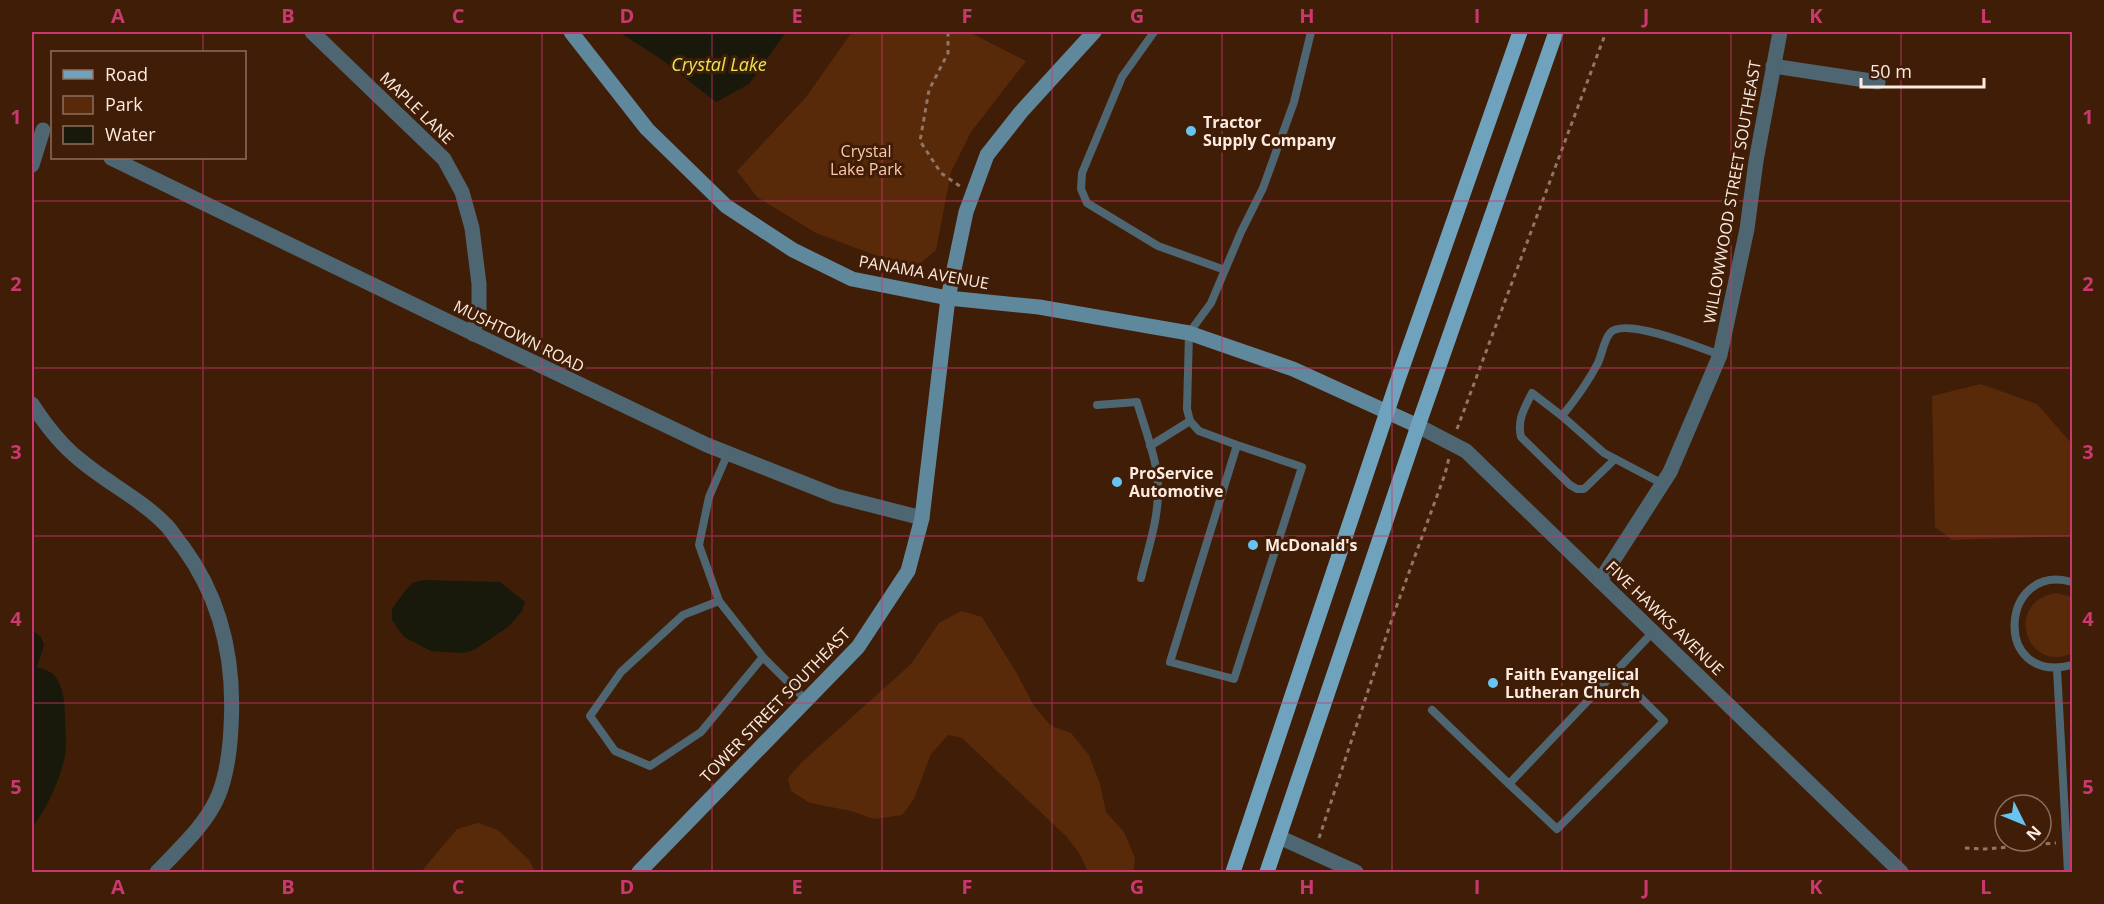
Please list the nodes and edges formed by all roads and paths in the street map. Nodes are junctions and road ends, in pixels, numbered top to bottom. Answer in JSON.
{"nodes":[{"id":1,"x":312,"y":32,"type":"edge"},
{"id":2,"x":571,"y":32,"type":"edge"},
{"id":3,"x":948,"y":32,"type":"edge"},
{"id":4,"x":1094,"y":32,"type":"edge"},
{"id":5,"x":1154,"y":32,"type":"edge"},
{"id":6,"x":1311,"y":32,"type":"edge"},
{"id":7,"x":1520,"y":32,"type":"edge"},
{"id":8,"x":1556,"y":32,"type":"edge"},
{"id":9,"x":1606,"y":32,"type":"edge"},
{"id":10,"x":1780,"y":32,"type":"edge"},
{"id":11,"x":1773,"y":66,"type":"junction"},
{"id":12,"x":1878,"y":82,"type":"dead end"},
{"id":13,"x":42,"y":130,"type":"edge"},
{"id":14,"x":113,"y":159,"type":"edge"},
{"id":15,"x":32,"y":165,"type":"edge"},
{"id":16,"x":972,"y":194,"type":"junction"},
{"id":17,"x":1225,"y":270,"type":"junction"},
{"id":18,"x":948,"y":298,"type":"junction"},
{"id":19,"x":1189,"y":333,"type":"junction"},
{"id":20,"x":473,"y":334,"type":"junction"},
{"id":21,"x":1720,"y":355,"type":"junction"},
{"id":22,"x":32,"y":404,"type":"edge"},
{"id":23,"x":1097,"y":405,"type":"dead end"},
{"id":24,"x":1388,"y":411,"type":"junction"},
{"id":25,"x":1562,"y":416,"type":"junction"},
{"id":26,"x":1190,"y":421,"type":"junction"},
{"id":27,"x":1418,"y":426,"type":"junction"},
{"id":28,"x":1452,"y":444,"type":"junction"},
{"id":29,"x":1237,"y":445,"type":"junction"},
{"id":30,"x":1150,"y":446,"type":"junction"},
{"id":31,"x":728,"y":453,"type":"junction"},
{"id":32,"x":1615,"y":459,"type":"junction"},
{"id":33,"x":1663,"y":484,"type":"junction"},
{"id":34,"x":922,"y":518,"type":"junction"},
{"id":35,"x":1141,"y":578,"type":"dead end"},
{"id":36,"x":1600,"y":581,"type":"junction"},
{"id":37,"x":2073,"y":582,"type":"edge"},
{"id":38,"x":719,"y":601,"type":"junction"},
{"id":39,"x":1653,"y":632,"type":"junction"},
{"id":40,"x":764,"y":657,"type":"junction"},
{"id":41,"x":2073,"y":664,"type":"edge"},
{"id":42,"x":2057,"y":669,"type":"junction"},
{"id":43,"x":1615,"y":672,"type":"junction"},
{"id":44,"x":806,"y":700,"type":"junction"},
{"id":45,"x":1432,"y":710,"type":"dead end"},
{"id":46,"x":1509,"y":784,"type":"junction"},
{"id":47,"x":1279,"y":837,"type":"junction"},
{"id":48,"x":2066,"y":842,"type":"junction"},
{"id":49,"x":1965,"y":848,"type":"dead end"},
{"id":50,"x":1314,"y":853,"type":"junction"},
{"id":51,"x":157,"y":873,"type":"edge"},
{"id":52,"x":639,"y":873,"type":"edge"},
{"id":53,"x":1233,"y":873,"type":"edge"},
{"id":54,"x":1267,"y":873,"type":"edge"},
{"id":55,"x":1356,"y":873,"type":"edge"},
{"id":56,"x":1901,"y":873,"type":"edge"},
{"id":57,"x":2068,"y":873,"type":"edge"}],
"edges":[{"from":1,"to":20,"type":"street","name":"MAPLE LANE"},
{"from":2,"to":18,"type":"street","name":"PANAMA AVENUE"},
{"from":3,"to":16,"type":"path"},
{"from":4,"to":16,"type":"street","name":"TOWER STREET SOUTHEAST"},
{"from":5,"to":17,"type":"lane"},
{"from":6,"to":17,"type":"lane"},
{"from":7,"to":24,"type":"main road"},
{"from":8,"to":27,"type":"main road"},
{"from":9,"to":28,"type":"path"},
{"from":10,"to":11,"type":"street","name":"WILLOWWOOD STREET SOUTHEAST"},
{"from":11,"to":12,"type":"street"},
{"from":11,"to":21,"type":"street","name":"WILLOWWOOD STREET SOUTHEAST"},
{"from":13,"to":15,"type":"street"},
{"from":14,"to":20,"type":"street","name":"MUSHTOWN ROAD"},
{"from":16,"to":18,"type":"street","name":"TOWER STREET SOUTHEAST"},
{"from":17,"to":19,"type":"lane"},
{"from":18,"to":19,"type":"street","name":"PANAMA AVENUE"},
{"from":18,"to":34,"type":"street","name":"TOWER STREET SOUTHEAST"},
{"from":19,"to":24,"type":"street","name":"PANAMA AVENUE"},
{"from":19,"to":26,"type":"lane"},
{"from":20,"to":31,"type":"street","name":"MUSHTOWN ROAD"},
{"from":21,"to":25,"type":"lane"},
{"from":21,"to":33,"type":"street","name":"WILLOWWOOD STREET SOUTHEAST"},
{"from":22,"to":51,"type":"street"},
{"from":23,"to":30,"type":"lane"},
{"from":24,"to":27,"type":"street","name":"FIVE HAWKS AVENUE"},
{"from":24,"to":53,"type":"main road"},
{"from":25,"to":32,"type":"lane"},
{"from":25,"to":32,"type":"lane"},
{"from":26,"to":29,"type":"lane"},
{"from":26,"to":30,"type":"lane"},
{"from":27,"to":28,"type":"street","name":"FIVE HAWKS AVENUE"},
{"from":27,"to":47,"type":"main road"},
{"from":28,"to":36,"type":"street","name":"FIVE HAWKS AVENUE"},
{"from":28,"to":50,"type":"path"},
{"from":29,"to":29,"type":"lane"},
{"from":30,"to":35,"type":"lane"},
{"from":31,"to":34,"type":"street","name":"MUSHTOWN ROAD"},
{"from":31,"to":38,"type":"lane"},
{"from":32,"to":33,"type":"lane"},
{"from":33,"to":36,"type":"street","name":"WILLOWWOOD STREET SOUTHEAST"},
{"from":34,"to":44,"type":"street","name":"TOWER STREET SOUTHEAST"},
{"from":36,"to":39,"type":"street","name":"FIVE HAWKS AVENUE"},
{"from":37,"to":42,"type":"lane"},
{"from":38,"to":40,"type":"lane"},
{"from":38,"to":40,"type":"lane"},
{"from":39,"to":43,"type":"lane"},
{"from":39,"to":56,"type":"street","name":"FIVE HAWKS AVENUE"},
{"from":40,"to":44,"type":"lane"},
{"from":41,"to":42,"type":"lane"},
{"from":42,"to":48,"type":"lane"},
{"from":43,"to":46,"type":"lane"},
{"from":43,"to":46,"type":"lane"},
{"from":44,"to":52,"type":"street","name":"TOWER STREET SOUTHEAST"},
{"from":45,"to":46,"type":"lane"},
{"from":47,"to":50,"type":"street"},
{"from":47,"to":54,"type":"main road"},
{"from":48,"to":49,"type":"path"},
{"from":48,"to":57,"type":"lane"},
{"from":50,"to":55,"type":"street"}]}
